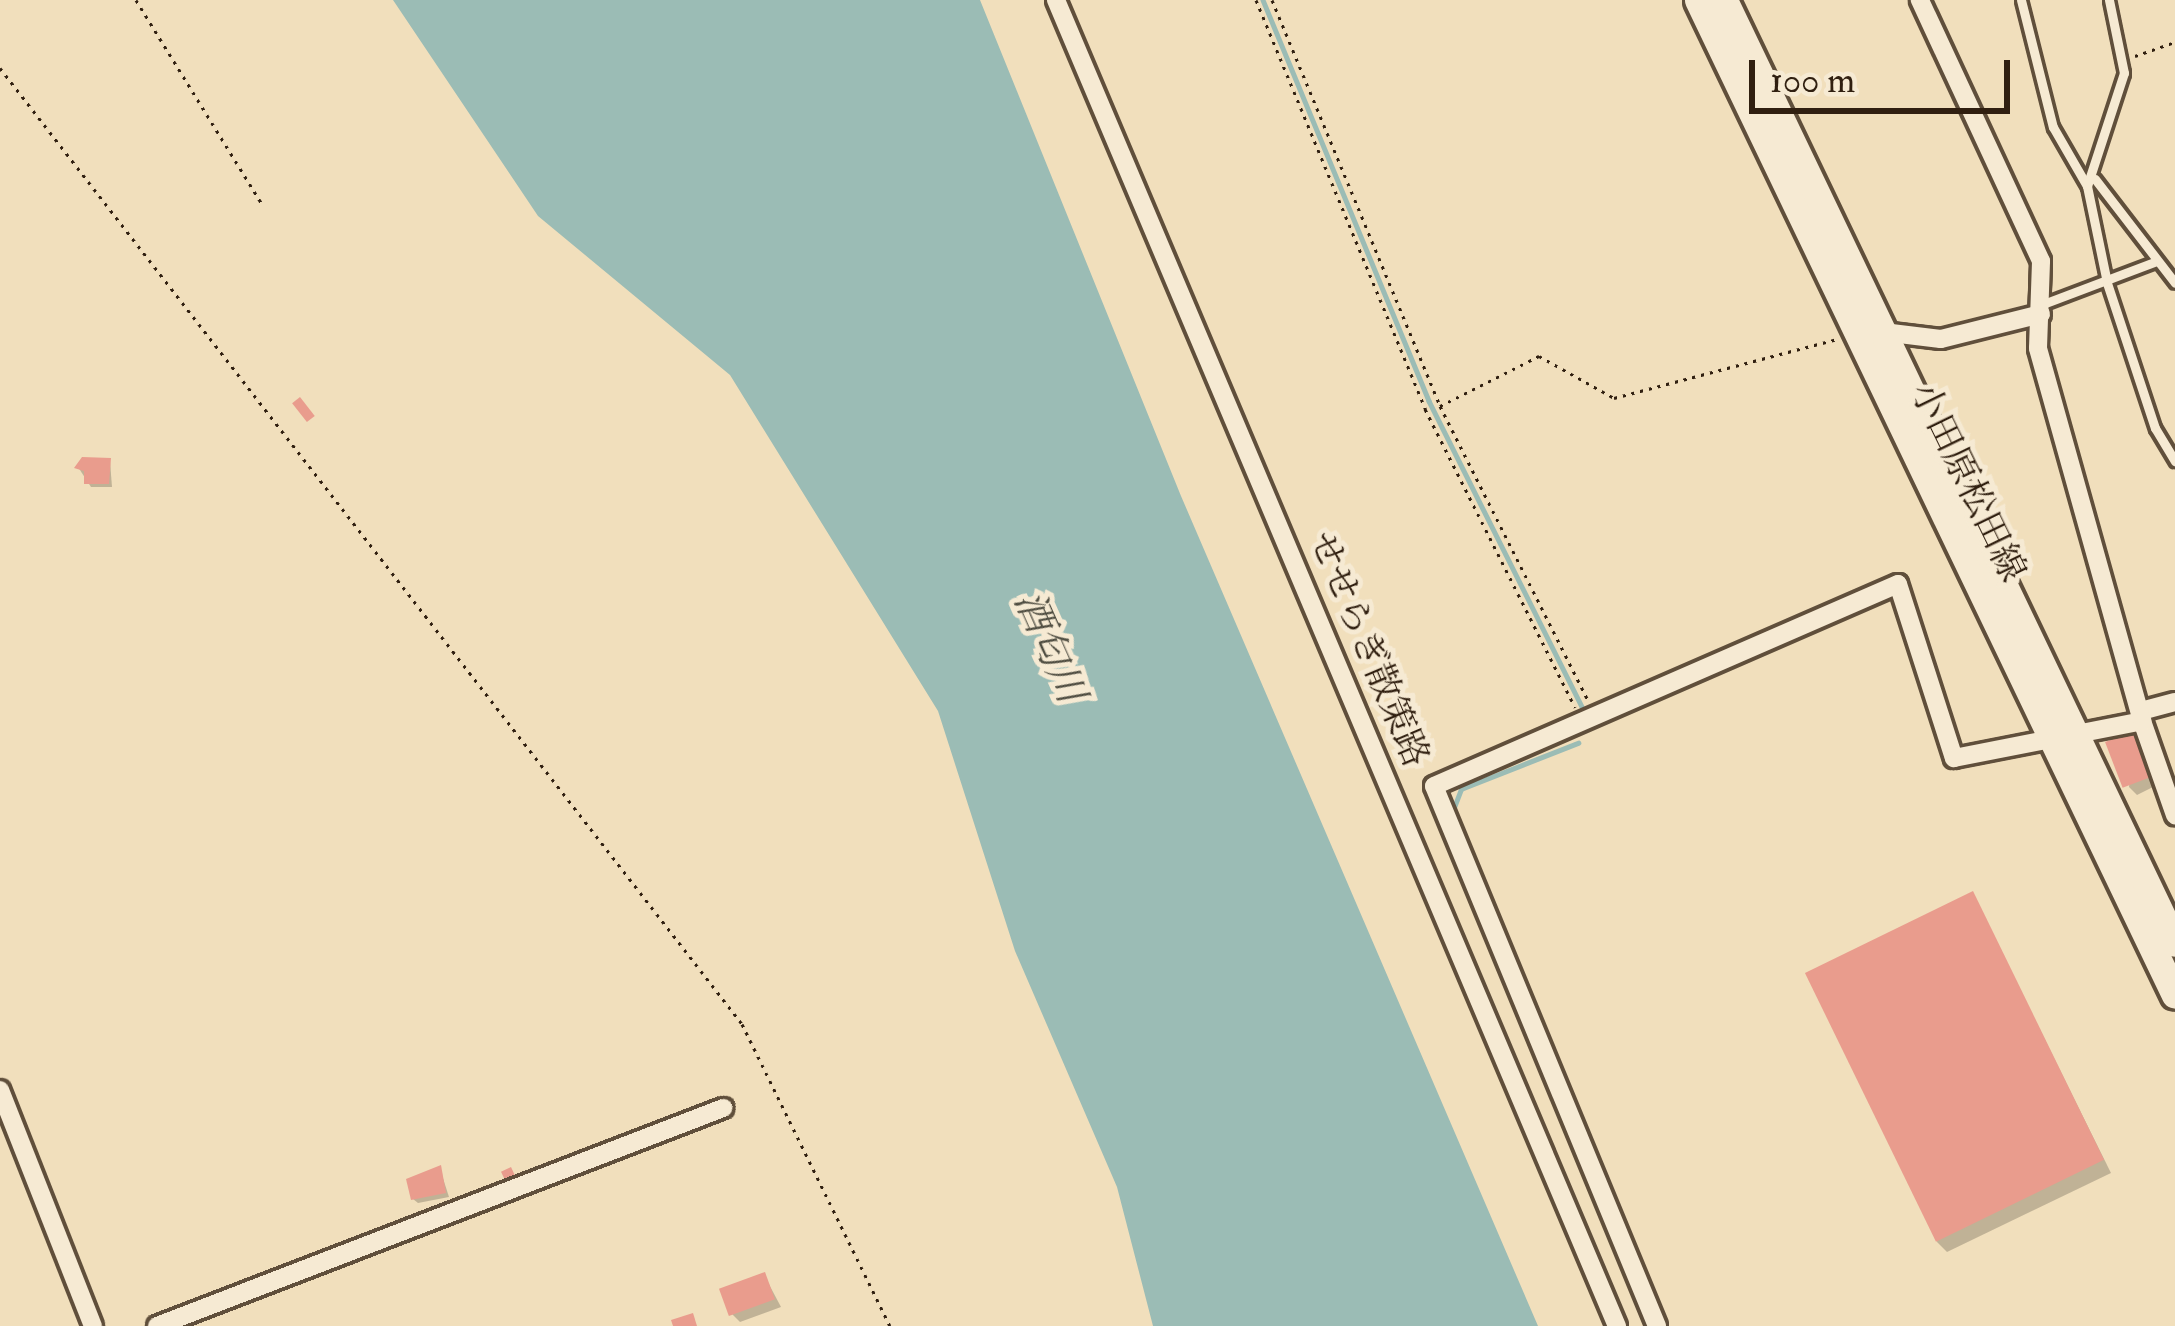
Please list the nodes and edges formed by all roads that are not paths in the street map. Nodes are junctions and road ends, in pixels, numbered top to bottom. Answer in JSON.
{"nodes":[{"id":1,"x":1056,"y":0,"type":"edge"},
{"id":2,"x":1698,"y":0,"type":"edge"},
{"id":3,"x":1724,"y":0,"type":"edge"},
{"id":4,"x":1920,"y":0,"type":"edge"},
{"id":5,"x":2021,"y":0,"type":"edge"},
{"id":6,"x":2109,"y":0,"type":"edge"},
{"id":7,"x":2091,"y":183,"type":"junction"},
{"id":8,"x":2153,"y":262,"type":"junction"},
{"id":9,"x":2108,"y":283,"type":"junction"},
{"id":10,"x":2175,"y":283,"type":"edge"},
{"id":11,"x":2042,"y":309,"type":"junction"},
{"id":12,"x":1870,"y":333,"type":"junction"},
{"id":13,"x":2175,"y":461,"type":"edge"},
{"id":14,"x":2175,"y":702,"type":"edge"},
{"id":15,"x":2141,"y":716,"type":"junction"},
{"id":16,"x":2064,"y":736,"type":"junction"},
{"id":17,"x":2175,"y":815,"type":"edge"},
{"id":18,"x":2175,"y":943,"type":"edge"},
{"id":19,"x":2175,"y":995,"type":"edge"},
{"id":20,"x":0,"y":1090,"type":"edge"},
{"id":21,"x":723,"y":1108,"type":"dead end"},
{"id":22,"x":93,"y":1326,"type":"edge"},
{"id":23,"x":157,"y":1326,"type":"edge"},
{"id":24,"x":1617,"y":1326,"type":"edge"},
{"id":25,"x":1657,"y":1326,"type":"edge"}],
"edges":[{"from":1,"to":24,"type":"street","name":"せせらぎ散策路"},
{"from":2,"to":12,"type":"main road","name":"小田原松田線"},
{"from":3,"to":12,"type":"main road","name":"小田原松田線"},
{"from":4,"to":11,"type":"street"},
{"from":5,"to":7,"type":"lane"},
{"from":6,"to":7,"type":"lane"},
{"from":7,"to":8,"type":"lane"},
{"from":7,"to":9,"type":"lane"},
{"from":8,"to":9,"type":"lane"},
{"from":8,"to":10,"type":"lane"},
{"from":9,"to":11,"type":"lane"},
{"from":9,"to":13,"type":"lane"},
{"from":11,"to":12,"type":"street"},
{"from":11,"to":15,"type":"street"},
{"from":12,"to":16,"type":"main road","name":"小田原松田線"},
{"from":14,"to":15,"type":"street"},
{"from":15,"to":16,"type":"street"},
{"from":15,"to":17,"type":"street"},
{"from":16,"to":18,"type":"main road","name":"小田原松田線"},
{"from":16,"to":19,"type":"main road","name":"小田原松田線"},
{"from":16,"to":25,"type":"street"},
{"from":20,"to":22,"type":"street"},
{"from":21,"to":23,"type":"street"}]}
